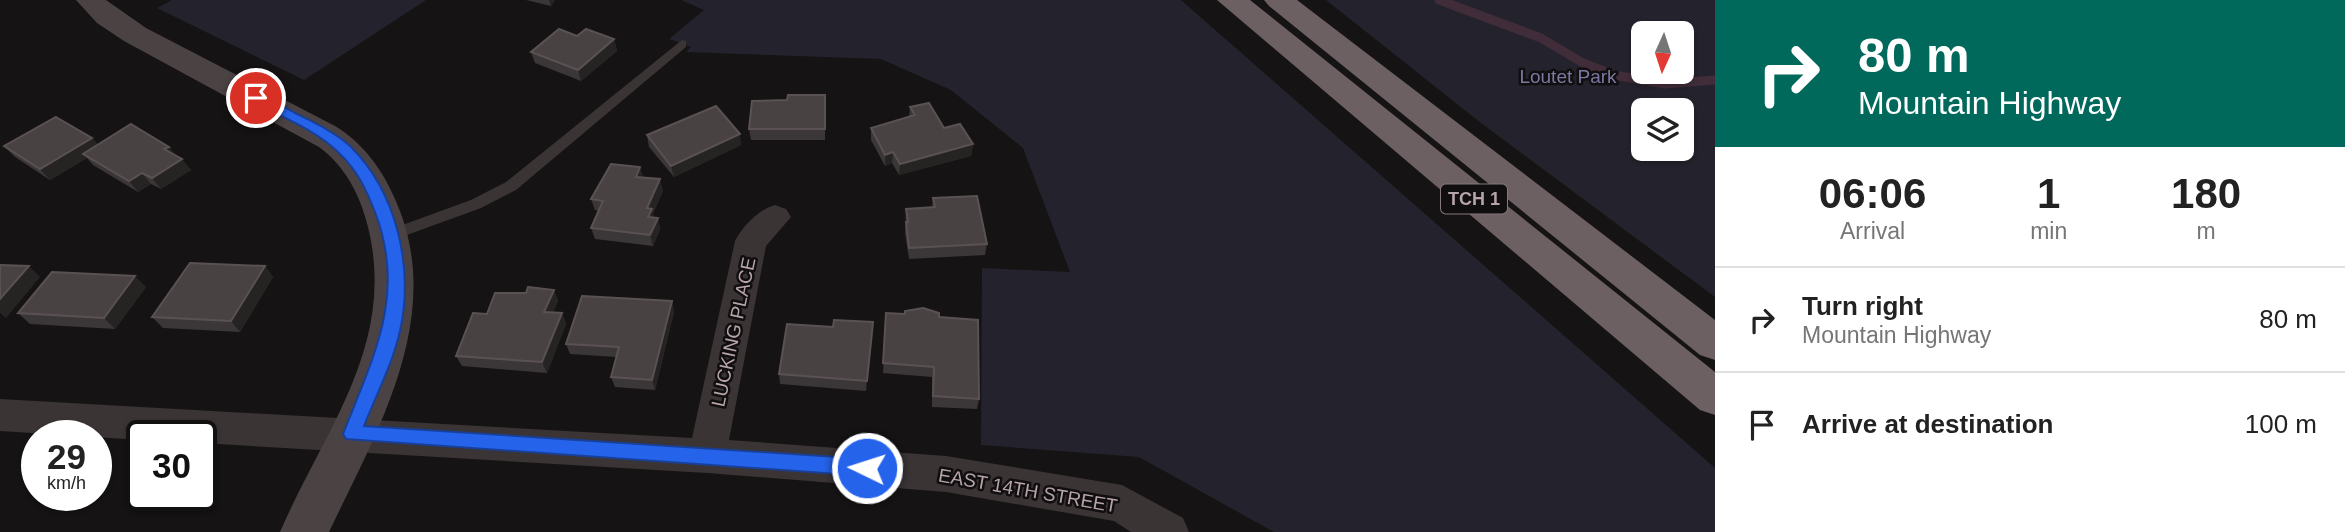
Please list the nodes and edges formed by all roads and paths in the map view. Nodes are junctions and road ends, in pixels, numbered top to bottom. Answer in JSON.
{"nodes":[{"id":1,"x":91,"y":0,"type":"edge"},
{"id":2,"x":1232,"y":0,"type":"edge"},
{"id":3,"x":1279,"y":0,"type":"edge"},
{"id":4,"x":1308,"y":0,"type":"edge"},
{"id":5,"x":682,"y":44,"type":"dead end"},
{"id":6,"x":1391,"y":89,"type":"junction"},
{"id":7,"x":775,"y":217,"type":"dead end"},
{"id":8,"x":391,"y":235,"type":"junction"},
{"id":9,"x":1715,"y":343,"type":"edge"},
{"id":10,"x":1715,"y":397,"type":"edge"},
{"id":11,"x":0,"y":415,"type":"edge"},
{"id":12,"x":352,"y":434,"type":"junction"},
{"id":13,"x":707,"y":456,"type":"junction"},
{"id":14,"x":304,"y":532,"type":"edge"},
{"id":15,"x":1168,"y":532,"type":"edge"}],
"edges":[{"from":1,"to":8,"type":"main road"},
{"from":2,"to":10,"type":"highway","number":"TCH 1"},
{"from":3,"to":6,"type":"highway","number":"TCH 1"},
{"from":4,"to":6,"type":"highway"},
{"from":5,"to":8,"type":"lane"},
{"from":6,"to":9,"type":"highway","number":"TCH 1"},
{"from":7,"to":13,"type":"street","name":"LUCKING PLACE"},
{"from":8,"to":12,"type":"main road"},
{"from":11,"to":12,"type":"street","name":"EAST 14TH STREET"},
{"from":12,"to":13,"type":"street","name":"EAST 14TH STREET"},
{"from":12,"to":14,"type":"main road"},
{"from":13,"to":15,"type":"street","name":"EAST 14TH STREET"}]}
